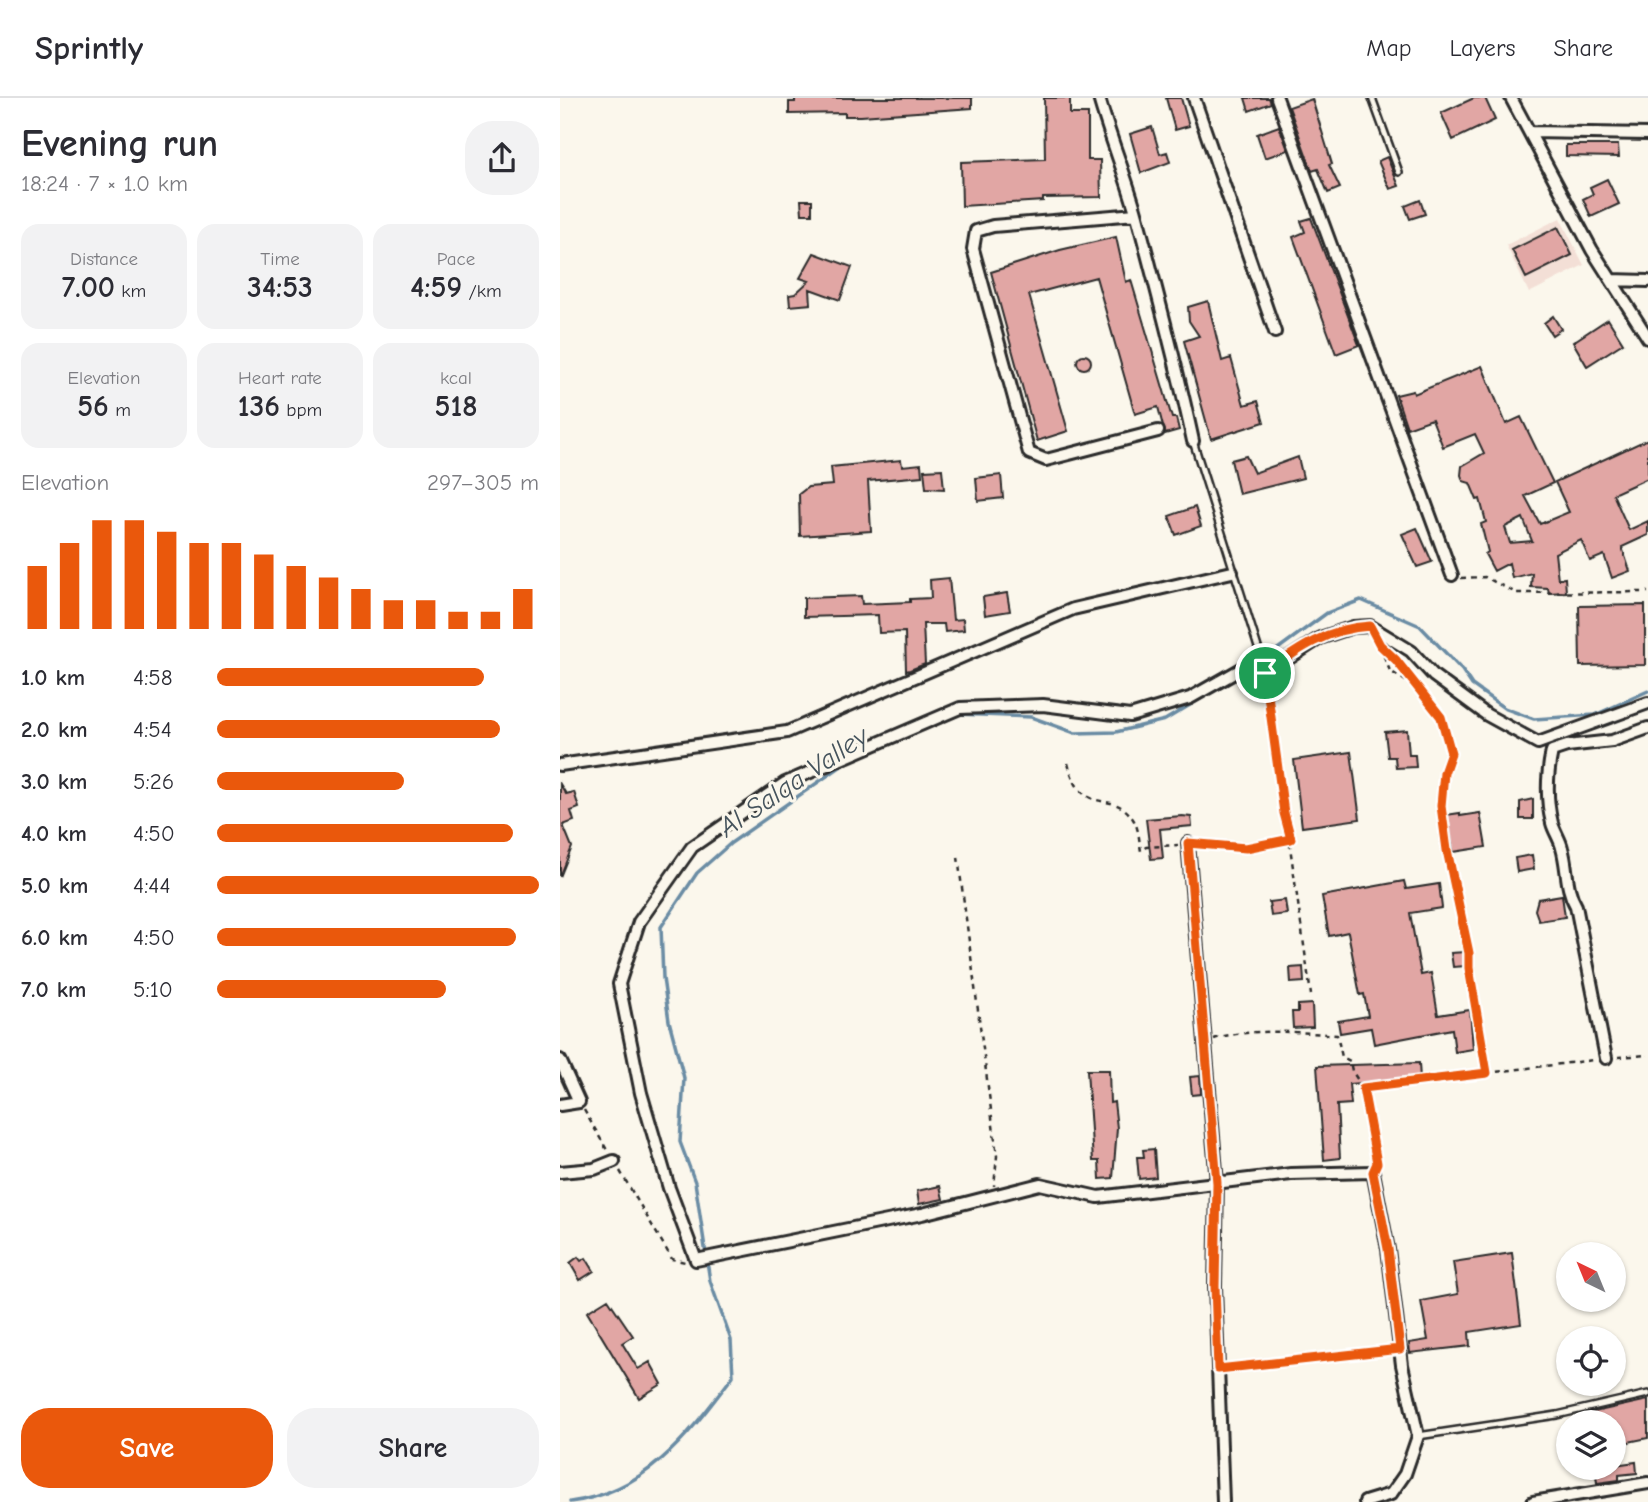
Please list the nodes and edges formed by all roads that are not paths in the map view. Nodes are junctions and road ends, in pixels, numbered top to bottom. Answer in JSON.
{"nodes":[{"id":1,"x":1100,"y":98,"type":"edge"},
{"id":2,"x":1194,"y":98,"type":"edge"},
{"id":3,"x":1277,"y":98,"type":"edge"},
{"id":4,"x":1372,"y":98,"type":"edge"},
{"id":5,"x":1511,"y":98,"type":"edge"},
{"id":6,"x":1531,"y":132,"type":"junction"},
{"id":7,"x":1648,"y":134,"type":"edge"},
{"id":8,"x":1399,"y":172,"type":"dead end"},
{"id":9,"x":1136,"y":214,"type":"junction"},
{"id":10,"x":1611,"y":280,"type":"junction"},
{"id":11,"x":1648,"y":281,"type":"edge"},
{"id":12,"x":1275,"y":332,"type":"dead end"},
{"id":13,"x":1648,"y":338,"type":"edge"},
{"id":14,"x":1158,"y":431,"type":"dead end"},
{"id":15,"x":1193,"y":441,"type":"joint"},
{"id":16,"x":1232,"y":572,"type":"junction"},
{"id":17,"x":1452,"y":575,"type":"road end"},
{"id":18,"x":1259,"y":659,"type":"junction"},
{"id":19,"x":1265,"y":673,"type":"joint"},
{"id":20,"x":1648,"y":704,"type":"edge"},
{"id":21,"x":1648,"y":728,"type":"edge"},
{"id":22,"x":560,"y":765,"type":"edge"},
{"id":23,"x":1188,"y":843,"type":"road end"},
{"id":24,"x":1606,"y":1058,"type":"road end"},
{"id":25,"x":560,"y":1060,"type":"edge"},
{"id":26,"x":560,"y":1105,"type":"edge"},
{"id":27,"x":614,"y":1161,"type":"road end"},
{"id":28,"x":560,"y":1172,"type":"edge"},
{"id":29,"x":1217,"y":1183,"type":"junction"},
{"id":30,"x":1648,"y":1394,"type":"edge"},
{"id":31,"x":1418,"y":1436,"type":"junction"},
{"id":32,"x":1648,"y":1483,"type":"edge"},
{"id":33,"x":1223,"y":1502,"type":"edge"},
{"id":34,"x":1365,"y":1502,"type":"edge"},
{"id":35,"x":1533,"y":1502,"type":"edge"}],
"edges":[{"from":1,"to":9,"type":"street"},
{"from":2,"to":12,"type":"street"},
{"from":3,"to":17,"type":"street"},
{"from":4,"to":8,"type":"lane"},
{"from":5,"to":6,"type":"street"},
{"from":6,"to":7,"type":"street"},
{"from":6,"to":10,"type":"street"},
{"from":9,"to":14,"type":"street"},
{"from":9,"to":15,"type":"street"},
{"from":10,"to":11,"type":"street"},
{"from":10,"to":13,"type":"street"},
{"from":15,"to":16,"type":"lane"},
{"from":16,"to":18,"type":"lane"},
{"from":16,"to":22,"type":"street"},
{"from":18,"to":19,"type":"lane"},
{"from":18,"to":29,"type":"street"},
{"from":19,"to":20,"type":"street"},
{"from":21,"to":24,"type":"street"},
{"from":23,"to":29,"type":"street"},
{"from":25,"to":26,"type":"street"},
{"from":27,"to":28,"type":"street"},
{"from":29,"to":31,"type":"street"},
{"from":29,"to":33,"type":"street"},
{"from":30,"to":31,"type":"lane"},
{"from":31,"to":34,"type":"street"},
{"from":32,"to":35,"type":"street"}]}
